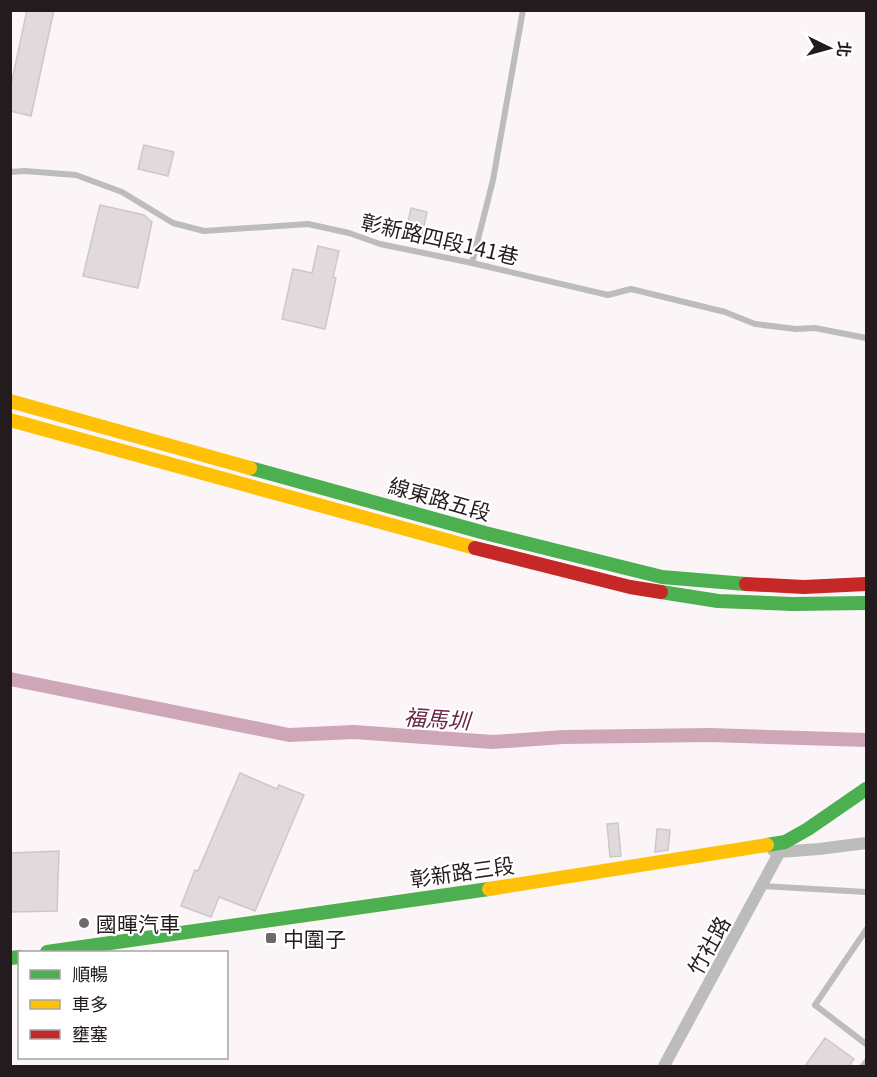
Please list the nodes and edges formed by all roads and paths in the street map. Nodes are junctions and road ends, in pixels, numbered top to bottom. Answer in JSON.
{"nodes":[{"id":1,"x":523,"y":10,"type":"edge"},
{"id":2,"x":10,"y":172,"type":"edge"},
{"id":3,"x":472,"y":263,"type":"junction"},
{"id":4,"x":867,"y":338,"type":"edge"},
{"id":5,"x":10,"y":401,"type":"edge"},
{"id":6,"x":10,"y":420,"type":"edge"},
{"id":7,"x":867,"y":584,"type":"edge"},
{"id":8,"x":867,"y":603,"type":"edge"},
{"id":9,"x":867,"y":789,"type":"edge"},
{"id":10,"x":867,"y":843,"type":"edge"},
{"id":11,"x":782,"y":847,"type":"junction"},
{"id":12,"x":762,"y":886,"type":"junction"},
{"id":13,"x":867,"y":892,"type":"edge"},
{"id":14,"x":867,"y":930,"type":"edge"},
{"id":15,"x":54,"y":951,"type":"edge"},
{"id":16,"x":867,"y":1044,"type":"edge"},
{"id":17,"x":867,"y":1062,"type":"edge"},
{"id":18,"x":664,"y":1066,"type":"edge"},
{"id":19,"x":863,"y":1066,"type":"edge"}],
"edges":[{"from":1,"to":3,"type":"lane"},
{"from":2,"to":3,"type":"lane","name":"彰新路四段141巷"},
{"from":3,"to":4,"type":"lane","name":"彰新路四段141巷"},
{"from":5,"to":7,"type":"main road","name":"線東路五段"},
{"from":6,"to":8,"type":"main road","name":"線東路五段"},
{"from":9,"to":11,"type":"main road","name":"彰新路三段"},
{"from":10,"to":11,"type":"street"},
{"from":11,"to":12,"type":"street","name":"竹社路"},
{"from":11,"to":15,"type":"main road","name":"彰新路三段"},
{"from":12,"to":13,"type":"lane"},
{"from":12,"to":18,"type":"street","name":"竹社路"},
{"from":14,"to":16,"type":"lane"},
{"from":17,"to":19,"type":"lane"}]}
